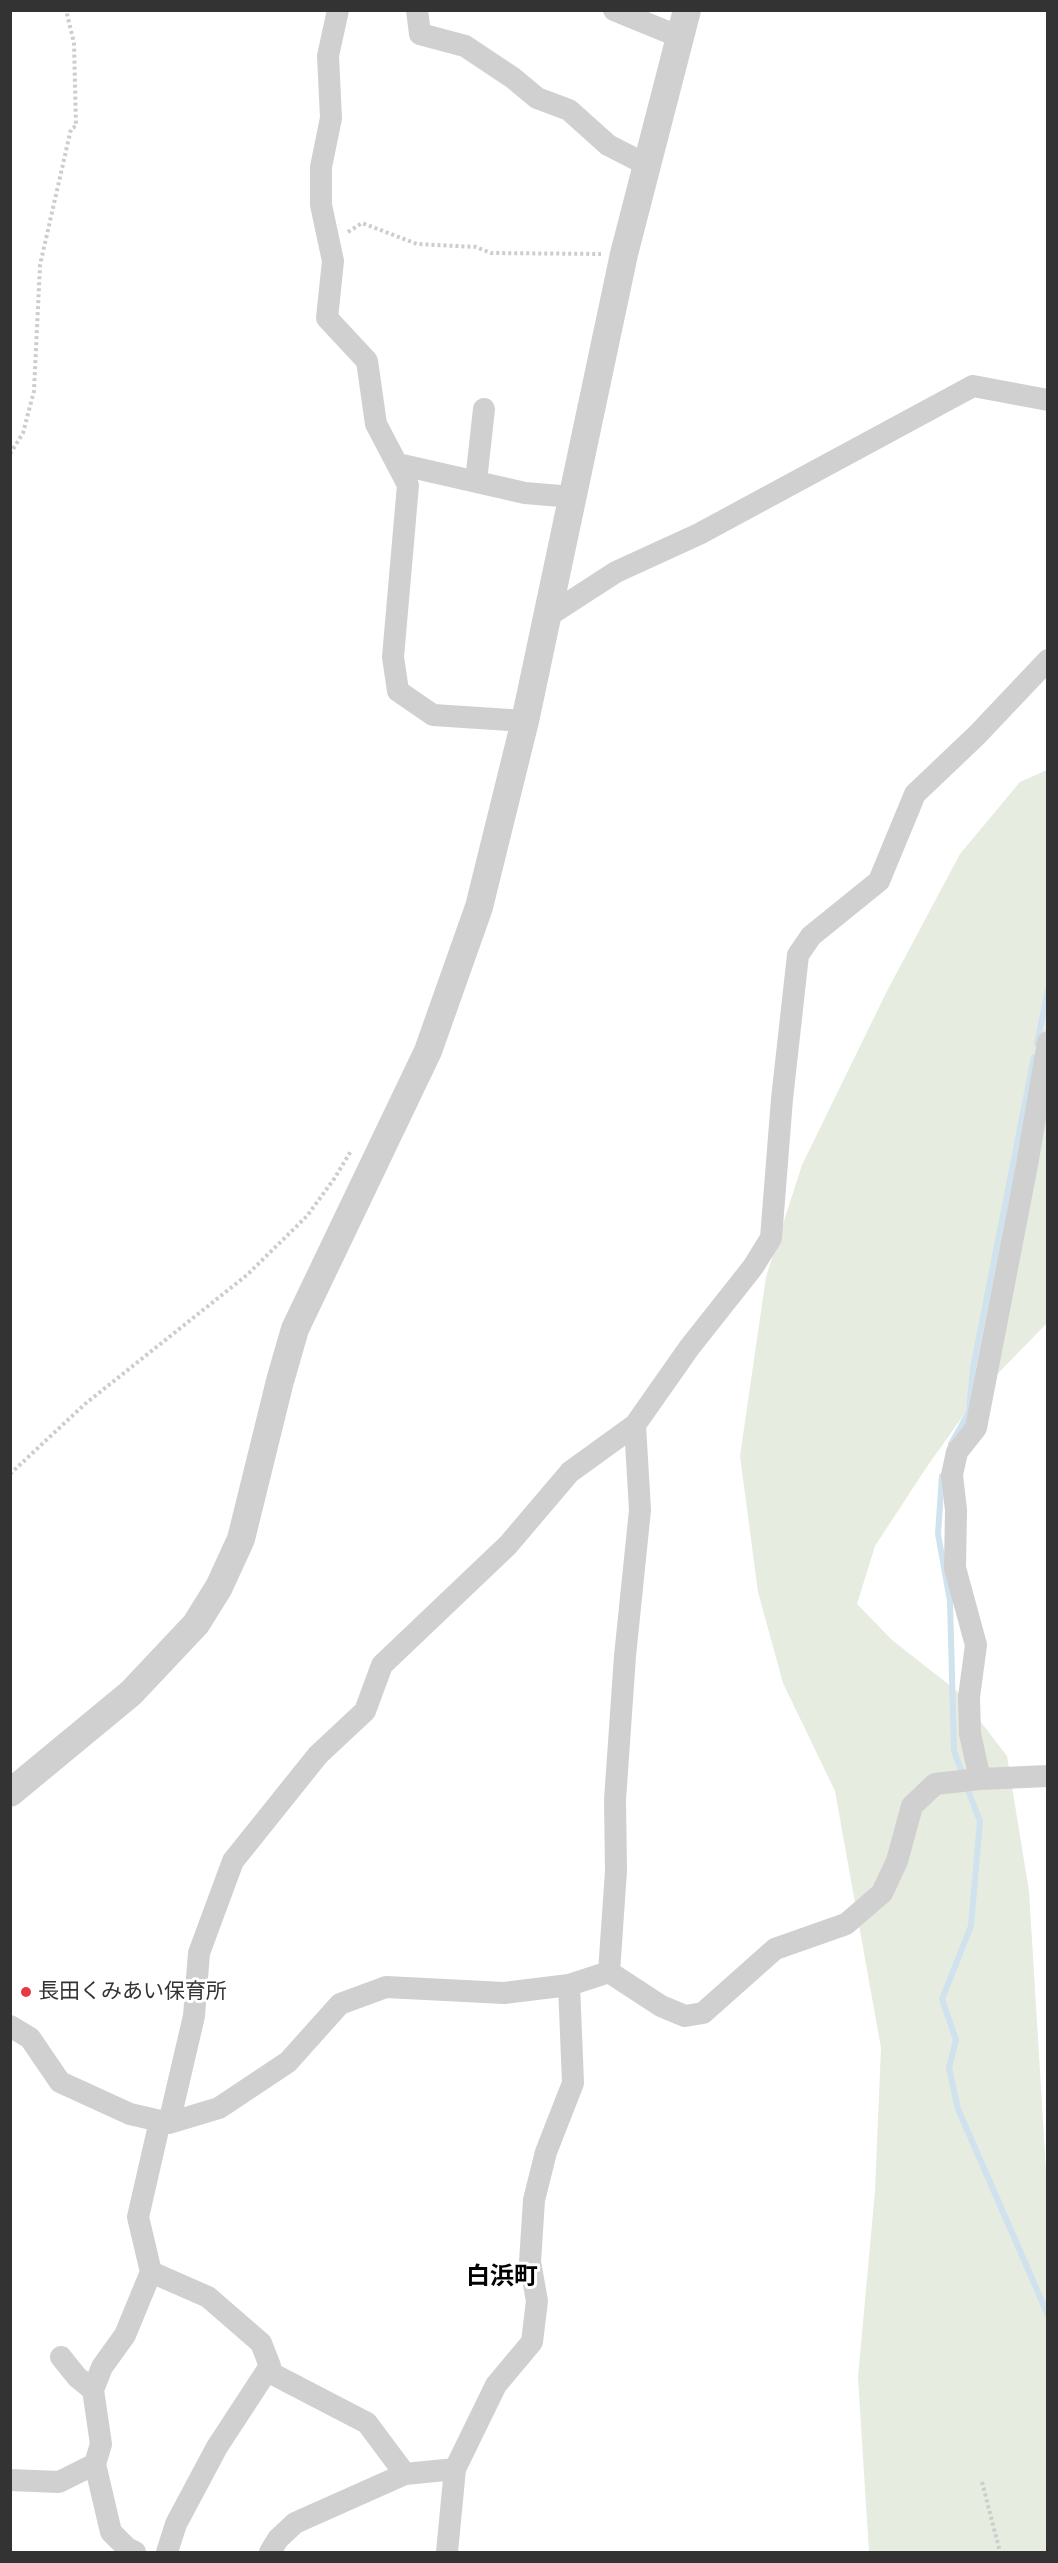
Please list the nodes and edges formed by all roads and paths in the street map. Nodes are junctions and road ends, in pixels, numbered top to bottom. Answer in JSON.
{"nodes":[{"id":1,"x":66,"y":10,"type":"edge"},
{"id":2,"x":338,"y":10,"type":"edge"},
{"id":3,"x":417,"y":10,"type":"edge"},
{"id":4,"x":614,"y":10,"type":"edge"},
{"id":5,"x":683,"y":24,"type":"edge"},
{"id":6,"x":647,"y":165,"type":"junction"},
{"id":7,"x":330,"y":243,"type":"junction"},
{"id":8,"x":624,"y":254,"type":"junction"},
{"id":9,"x":1047,"y":400,"type":"edge"},
{"id":10,"x":484,"y":409,"type":"dead end"},
{"id":11,"x":10,"y":454,"type":"edge"},
{"id":12,"x":398,"y":464,"type":"junction"},
{"id":13,"x":476,"y":481,"type":"junction"},
{"id":14,"x":573,"y":497,"type":"junction"},
{"id":15,"x":548,"y":616,"type":"junction"},
{"id":16,"x":1047,"y":660,"type":"edge"},
{"id":17,"x":525,"y":721,"type":"junction"},
{"id":18,"x":1047,"y":1042,"type":"edge"},
{"id":19,"x":355,"y":1144,"type":"dead end"},
{"id":20,"x":634,"y":1425,"type":"junction"},
{"id":21,"x":10,"y":1474,"type":"edge"},
{"id":22,"x":1047,"y":1776,"type":"edge"},
{"id":23,"x":978,"y":1779,"type":"junction"},
{"id":24,"x":10,"y":1793,"type":"edge"},
{"id":25,"x":609,"y":1972,"type":"junction"},
{"id":26,"x":569,"y":1985,"type":"junction"},
{"id":27,"x":10,"y":2026,"type":"edge"},
{"id":28,"x":165,"y":2122,"type":"junction"},
{"id":29,"x":151,"y":2272,"type":"junction"},
{"id":30,"x":61,"y":2357,"type":"dead end"},
{"id":31,"x":267,"y":2371,"type":"junction"},
{"id":32,"x":93,"y":2390,"type":"junction"},
{"id":33,"x":95,"y":2464,"type":"junction"},
{"id":34,"x":454,"y":2469,"type":"junction"},
{"id":35,"x":405,"y":2474,"type":"junction"},
{"id":36,"x":10,"y":2480,"type":"edge"},
{"id":37,"x":982,"y":2482,"type":"dead end"},
{"id":38,"x":135,"y":2553,"type":"edge"},
{"id":39,"x":167,"y":2553,"type":"edge"},
{"id":40,"x":270,"y":2553,"type":"edge"},
{"id":41,"x":447,"y":2553,"type":"edge"},
{"id":42,"x":1000,"y":2553,"type":"edge"}],
"edges":[{"from":1,"to":11,"type":"path"},
{"from":2,"to":7,"type":"street"},
{"from":3,"to":6,"type":"street"},
{"from":4,"to":5,"type":"street"},
{"from":5,"to":6,"type":"street"},
{"from":6,"to":8,"type":"street"},
{"from":7,"to":8,"type":"path"},
{"from":7,"to":12,"type":"street"},
{"from":8,"to":14,"type":"street"},
{"from":9,"to":15,"type":"street"},
{"from":10,"to":13,"type":"street"},
{"from":12,"to":13,"type":"street"},
{"from":12,"to":17,"type":"street"},
{"from":13,"to":14,"type":"street"},
{"from":14,"to":15,"type":"street"},
{"from":15,"to":17,"type":"street"},
{"from":16,"to":20,"type":"street"},
{"from":17,"to":24,"type":"street"},
{"from":18,"to":23,"type":"street"},
{"from":19,"to":21,"type":"path"},
{"from":20,"to":25,"type":"street"},
{"from":20,"to":28,"type":"street"},
{"from":22,"to":23,"type":"street"},
{"from":23,"to":25,"type":"street"},
{"from":25,"to":26,"type":"street"},
{"from":26,"to":28,"type":"street"},
{"from":26,"to":34,"type":"street"},
{"from":27,"to":28,"type":"street"},
{"from":28,"to":29,"type":"street"},
{"from":29,"to":31,"type":"street"},
{"from":29,"to":32,"type":"street"},
{"from":30,"to":32,"type":"street"},
{"from":31,"to":35,"type":"street"},
{"from":31,"to":39,"type":"street"},
{"from":32,"to":33,"type":"street"},
{"from":33,"to":36,"type":"street"},
{"from":33,"to":38,"type":"street"},
{"from":34,"to":35,"type":"street"},
{"from":34,"to":41,"type":"street"},
{"from":35,"to":40,"type":"street"},
{"from":37,"to":42,"type":"path"}]}
